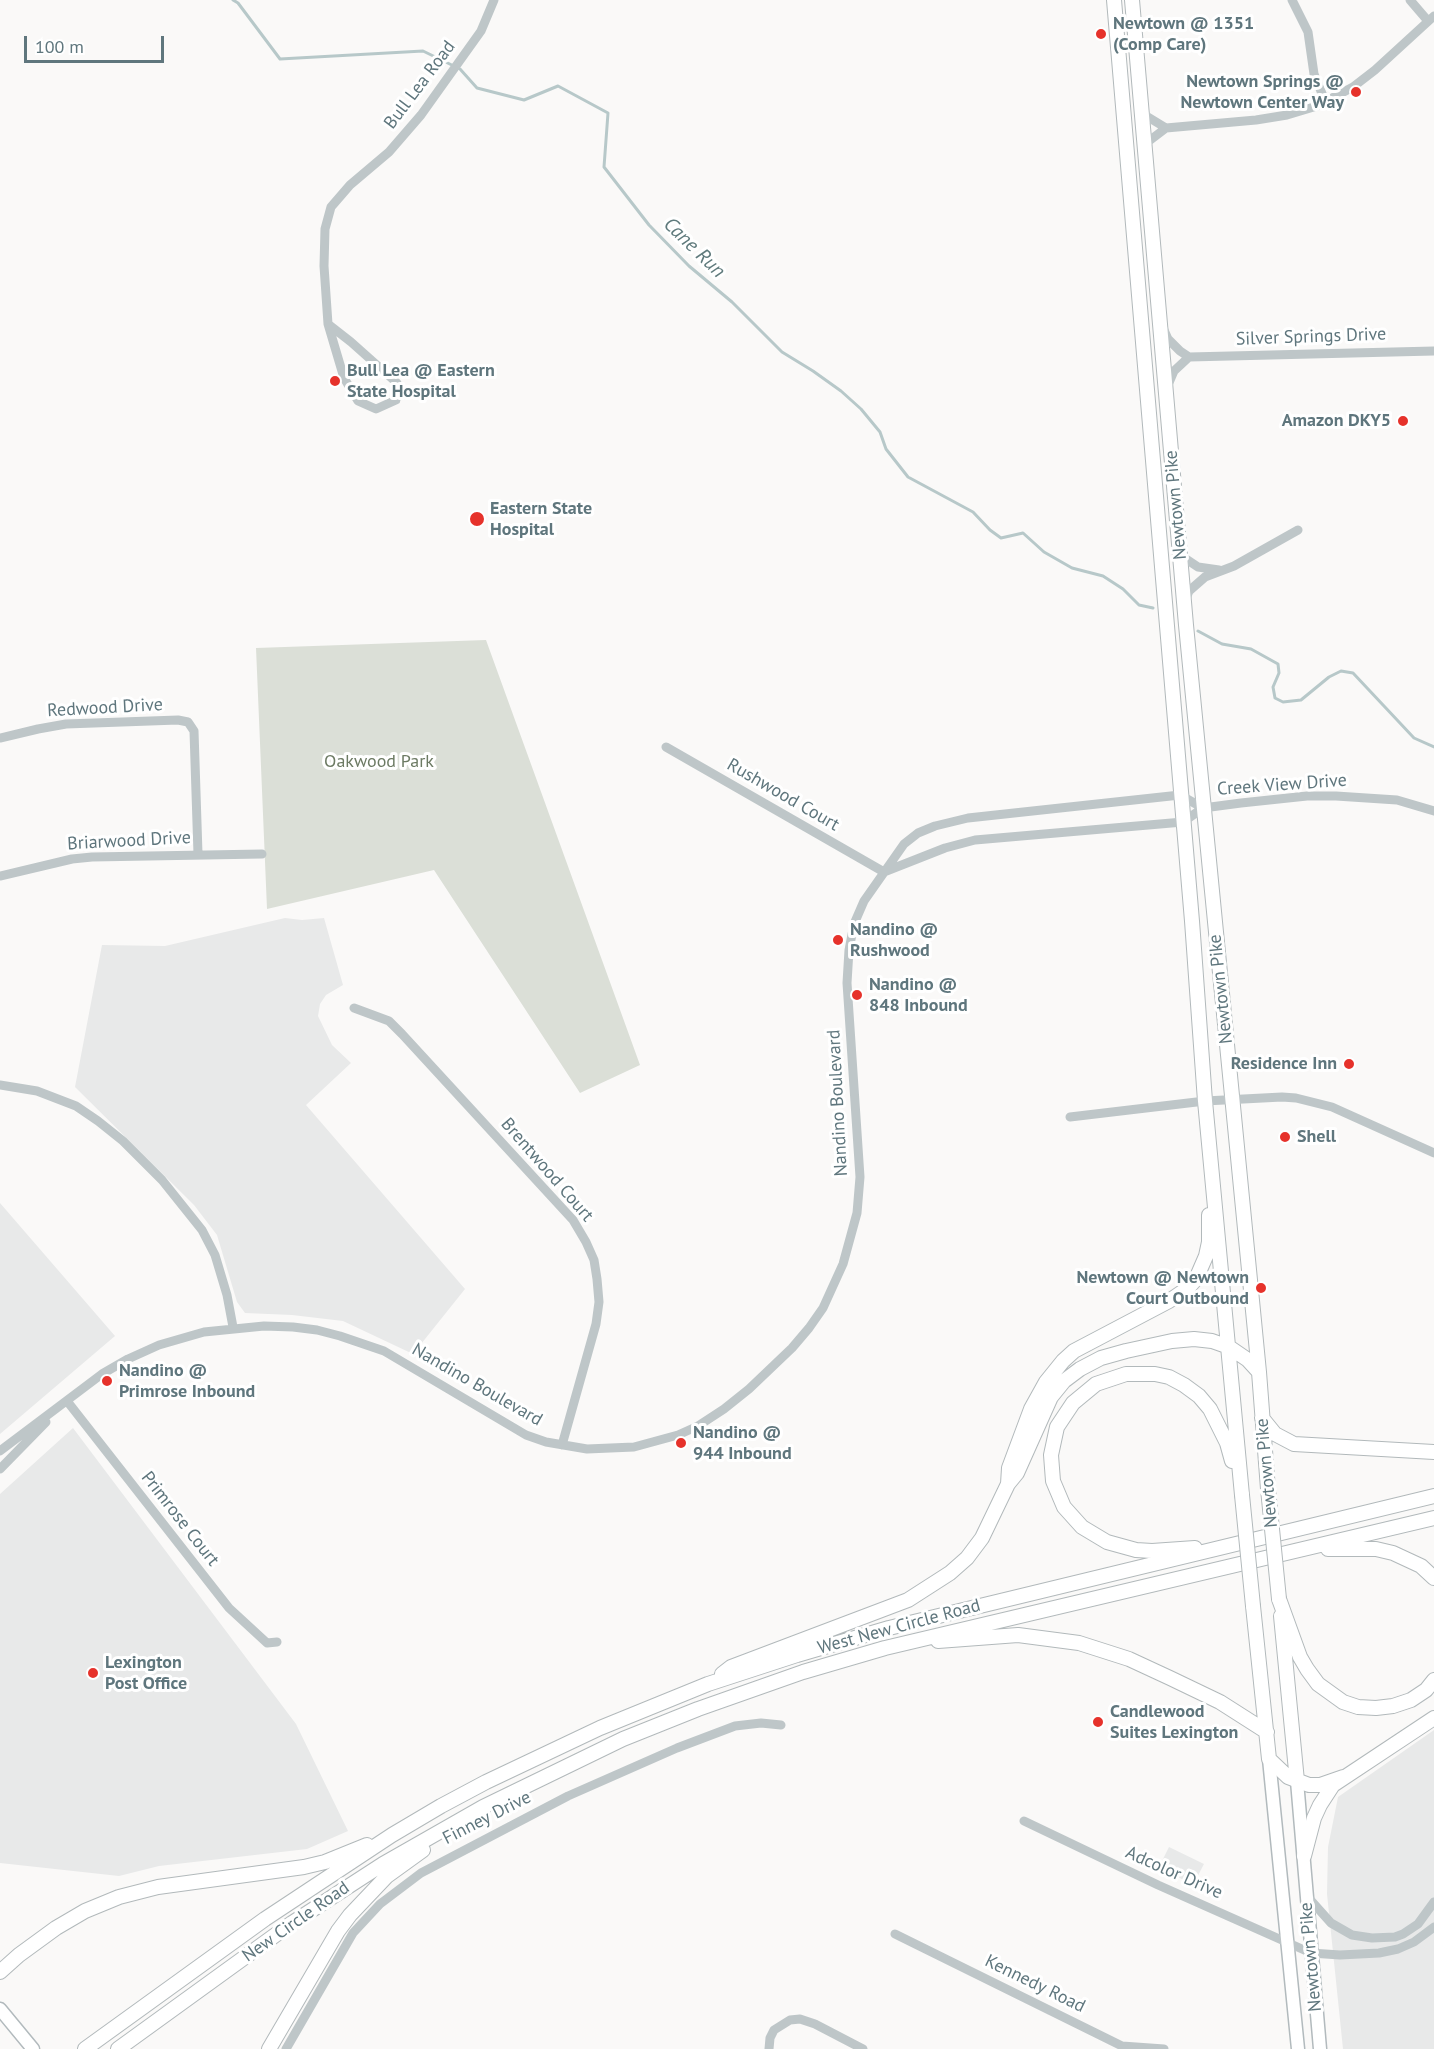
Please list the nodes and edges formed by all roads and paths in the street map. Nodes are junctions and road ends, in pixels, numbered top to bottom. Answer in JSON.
{"nodes":[{"id":1,"x":494,"y":0,"type":"edge"},
{"id":2,"x":1114,"y":0,"type":"edge"},
{"id":3,"x":1132,"y":0,"type":"edge"},
{"id":4,"x":1292,"y":0,"type":"edge"},
{"id":5,"x":1410,"y":0,"type":"edge"},
{"id":6,"x":1431,"y":18,"type":"edge"},
{"id":7,"x":1325,"y":101,"type":"junction"},
{"id":8,"x":1143,"y":114,"type":"junction"},
{"id":9,"x":1166,"y":128,"type":"junction"},
{"id":10,"x":1145,"y":144,"type":"junction"},
{"id":11,"x":1136,"y":258,"type":"junction"},
{"id":12,"x":1160,"y":314,"type":"junction"},
{"id":13,"x":328,"y":324,"type":"junction"},
{"id":14,"x":1434,"y":351,"type":"edge"},
{"id":15,"x":1189,"y":357,"type":"junction"},
{"id":16,"x":1167,"y":395,"type":"junction"},
{"id":17,"x":1298,"y":530,"type":"dead end"},
{"id":18,"x":1180,"y":555,"type":"junction"},
{"id":19,"x":1219,"y":570,"type":"junction"},
{"id":20,"x":1184,"y":604,"type":"junction"},
{"id":21,"x":0,"y":738,"type":"edge"},
{"id":22,"x":666,"y":747,"type":"dead end"},
{"id":23,"x":1180,"y":795,"type":"junction"},
{"id":24,"x":1203,"y":808,"type":"junction"},
{"id":25,"x":1434,"y":811,"type":"edge"},
{"id":26,"x":1183,"y":822,"type":"junction"},
{"id":27,"x":198,"y":854,"type":"junction"},
{"id":28,"x":262,"y":854,"type":"dead end"},
{"id":29,"x":884,"y":872,"type":"junction"},
{"id":30,"x":0,"y":876,"type":"edge"},
{"id":31,"x":354,"y":1008,"type":"dead end"},
{"id":32,"x":0,"y":1085,"type":"edge"},
{"id":33,"x":1232,"y":1100,"type":"junction"},
{"id":34,"x":1204,"y":1101,"type":"junction"},
{"id":35,"x":1070,"y":1117,"type":"dead end"},
{"id":36,"x":1210,"y":1153,"type":"junction"},
{"id":37,"x":1434,"y":1153,"type":"edge"},
{"id":38,"x":233,"y":1327,"type":"junction"},
{"id":39,"x":1229,"y":1347,"type":"junction"},
{"id":40,"x":1259,"y":1372,"type":"junction"},
{"id":41,"x":67,"y":1401,"type":"junction"},
{"id":42,"x":1262,"y":1418,"type":"junction"},
{"id":43,"x":20,"y":1442,"type":"junction"},
{"id":44,"x":562,"y":1444,"type":"junction"},
{"id":45,"x":0,"y":1451,"type":"edge"},
{"id":46,"x":1434,"y":1452,"type":"edge"},
{"id":47,"x":0,"y":1469,"type":"edge"},
{"id":48,"x":1008,"y":1484,"type":"junction"},
{"id":49,"x":1242,"y":1495,"type":"junction"},
{"id":50,"x":1434,"y":1496,"type":"edge"},
{"id":51,"x":1434,"y":1518,"type":"edge"},
{"id":52,"x":1239,"y":1544,"type":"junction"},
{"id":53,"x":1293,"y":1550,"type":"junction"},
{"id":54,"x":1434,"y":1578,"type":"edge"},
{"id":55,"x":1279,"y":1599,"type":"junction"},
{"id":56,"x":277,"y":1642,"type":"dead end"},
{"id":57,"x":885,"y":1647,"type":"junction"},
{"id":58,"x":1434,"y":1680,"type":"edge"},
{"id":59,"x":708,"y":1684,"type":"junction"},
{"id":60,"x":1434,"y":1718,"type":"edge"},
{"id":61,"x":781,"y":1725,"type":"dead end"},
{"id":62,"x":1267,"y":1732,"type":"junction"},
{"id":63,"x":1269,"y":1759,"type":"junction"},
{"id":64,"x":1343,"y":1777,"type":"junction"},
{"id":65,"x":1297,"y":1781,"type":"junction"},
{"id":66,"x":483,"y":1807,"type":"junction"},
{"id":67,"x":1024,"y":1821,"type":"dead end"},
{"id":68,"x":392,"y":1835,"type":"junction"},
{"id":69,"x":1304,"y":1856,"type":"junction"},
{"id":70,"x":1306,"y":1895,"type":"junction"},
{"id":71,"x":1434,"y":1902,"type":"edge"},
{"id":72,"x":1434,"y":1927,"type":"edge"},
{"id":73,"x":895,"y":1934,"type":"dead end"},
{"id":74,"x":1288,"y":1941,"type":"junction"},
{"id":75,"x":1311,"y":1953,"type":"junction"},
{"id":76,"x":0,"y":1972,"type":"edge"},
{"id":77,"x":0,"y":2009,"type":"edge"},
{"id":78,"x":29,"y":2044,"type":"edge"},
{"id":79,"x":85,"y":2049,"type":"edge"},
{"id":80,"x":118,"y":2049,"type":"edge"},
{"id":81,"x":269,"y":2049,"type":"edge"},
{"id":82,"x":286,"y":2049,"type":"edge"},
{"id":83,"x":769,"y":2049,"type":"edge"},
{"id":84,"x":863,"y":2049,"type":"edge"},
{"id":85,"x":1164,"y":2049,"type":"edge"},
{"id":86,"x":1298,"y":2049,"type":"edge"},
{"id":87,"x":1320,"y":2049,"type":"edge"}],
"edges":[{"from":1,"to":13,"type":"street","name":"Bull Lea Road"},
{"from":2,"to":11,"type":"highway","name":"Newtown Pike"},
{"from":3,"to":8,"type":"highway","name":"Newtown Pike"},
{"from":4,"to":7,"type":"street"},
{"from":5,"to":6,"type":"street"},
{"from":6,"to":7,"type":"street"},
{"from":7,"to":9,"type":"street"},
{"from":8,"to":9,"type":"street"},
{"from":8,"to":10,"type":"highway","name":"Newtown Pike"},
{"from":9,"to":10,"type":"street"},
{"from":10,"to":12,"type":"highway","name":"Newtown Pike"},
{"from":11,"to":12,"type":"highway"},
{"from":11,"to":23,"type":"highway","name":"Newtown Pike"},
{"from":12,"to":15,"type":"street"},
{"from":12,"to":16,"type":"highway","name":"Newtown Pike"},
{"from":13,"to":13,"type":"street","name":"Bull Lea Road"},
{"from":14,"to":15,"type":"street","name":"Silver Springs Drive"},
{"from":15,"to":16,"type":"street"},
{"from":16,"to":18,"type":"highway","name":"Newtown Pike"},
{"from":17,"to":19,"type":"street"},
{"from":18,"to":19,"type":"street"},
{"from":18,"to":20,"type":"highway","name":"Newtown Pike"},
{"from":19,"to":20,"type":"street"},
{"from":20,"to":24,"type":"highway","name":"Newtown Pike"},
{"from":21,"to":27,"type":"street","name":"Redwood Drive"},
{"from":22,"to":29,"type":"street","name":"Rushwood Court"},
{"from":23,"to":24,"type":"street"},
{"from":23,"to":26,"type":"highway","name":"Newtown Pike"},
{"from":23,"to":29,"type":"street","name":"Nandino Boulevard"},
{"from":24,"to":25,"type":"street","name":"Creek View Drive"},
{"from":24,"to":26,"type":"street"},
{"from":24,"to":33,"type":"highway","name":"Newtown Pike"},
{"from":26,"to":29,"type":"street"},
{"from":26,"to":34,"type":"highway","name":"Newtown Pike"},
{"from":27,"to":28,"type":"street","name":"Briarwood Drive"},
{"from":27,"to":30,"type":"street","name":"Briarwood Drive"},
{"from":29,"to":44,"type":"street","name":"Nandino Boulevard"},
{"from":31,"to":44,"type":"street","name":"Brentwood Court"},
{"from":32,"to":38,"type":"street"},
{"from":33,"to":34,"type":"street"},
{"from":33,"to":37,"type":"street"},
{"from":33,"to":40,"type":"highway","name":"Newtown Pike"},
{"from":34,"to":35,"type":"street"},
{"from":34,"to":36,"type":"highway","name":"Newtown Pike"},
{"from":36,"to":39,"type":"highway","name":"Newtown Pike"},
{"from":36,"to":48,"type":"highway"},
{"from":38,"to":41,"type":"street","name":"Nandino Boulevard"},
{"from":38,"to":44,"type":"street","name":"Nandino Boulevard"},
{"from":39,"to":40,"type":"highway"},
{"from":39,"to":48,"type":"highway"},
{"from":39,"to":49,"type":"highway","name":"Newtown Pike"},
{"from":40,"to":42,"type":"highway","name":"Newtown Pike"},
{"from":41,"to":43,"type":"street","name":"Nandino Boulevard"},
{"from":41,"to":56,"type":"street","name":"Primrose Court"},
{"from":42,"to":46,"type":"highway"},
{"from":42,"to":55,"type":"highway","name":"Newtown Pike","bridge":true},
{"from":43,"to":45,"type":"street","name":"Nandino Boulevard"},
{"from":43,"to":47,"type":"street","name":"Nandino Boulevard"},
{"from":48,"to":59,"type":"highway"},
{"from":49,"to":52,"type":"highway"},
{"from":49,"to":62,"type":"highway","name":"Newtown Pike","bridge":true},
{"from":50,"to":52,"type":"highway","name":"West New Circle Road"},
{"from":51,"to":53,"type":"highway","name":"West New Circle Road"},
{"from":52,"to":59,"type":"highway","name":"West New Circle Road"},
{"from":53,"to":54,"type":"highway"},
{"from":53,"to":57,"type":"highway","name":"West New Circle Road"},
{"from":55,"to":58,"type":"highway"},
{"from":55,"to":65,"type":"highway","name":"Newtown Pike"},
{"from":57,"to":62,"type":"highway"},
{"from":57,"to":66,"type":"highway","name":"West New Circle Road"},
{"from":59,"to":68,"type":"highway","name":"West New Circle Road"},
{"from":60,"to":64,"type":"highway"},
{"from":61,"to":82,"type":"street","name":"Finney Drive"},
{"from":62,"to":63,"type":"highway","name":"Newtown Pike"},
{"from":63,"to":65,"type":"highway"},
{"from":63,"to":74,"type":"main road","name":"Newtown Pike"},
{"from":64,"to":65,"type":"highway"},
{"from":64,"to":69,"type":"highway"},
{"from":65,"to":69,"type":"main road","name":"Newtown Pike"},
{"from":66,"to":80,"type":"highway","name":"New Circle Road"},
{"from":66,"to":81,"type":"highway"},
{"from":67,"to":74,"type":"street","name":"Adcolor Drive"},
{"from":68,"to":76,"type":"highway"},
{"from":68,"to":79,"type":"highway","name":"New Circle Road"},
{"from":69,"to":70,"type":"main road","name":"Newtown Pike"},
{"from":70,"to":71,"type":"street"},
{"from":70,"to":75,"type":"main road","name":"Newtown Pike"},
{"from":72,"to":75,"type":"street"},
{"from":73,"to":85,"type":"street","name":"Kennedy Road"},
{"from":74,"to":75,"type":"street","name":"Adcolor Drive"},
{"from":74,"to":86,"type":"main road","name":"Newtown Pike"},
{"from":75,"to":87,"type":"main road","name":"Newtown Pike"},
{"from":77,"to":78,"type":"main road"},
{"from":83,"to":84,"type":"street"}]}
